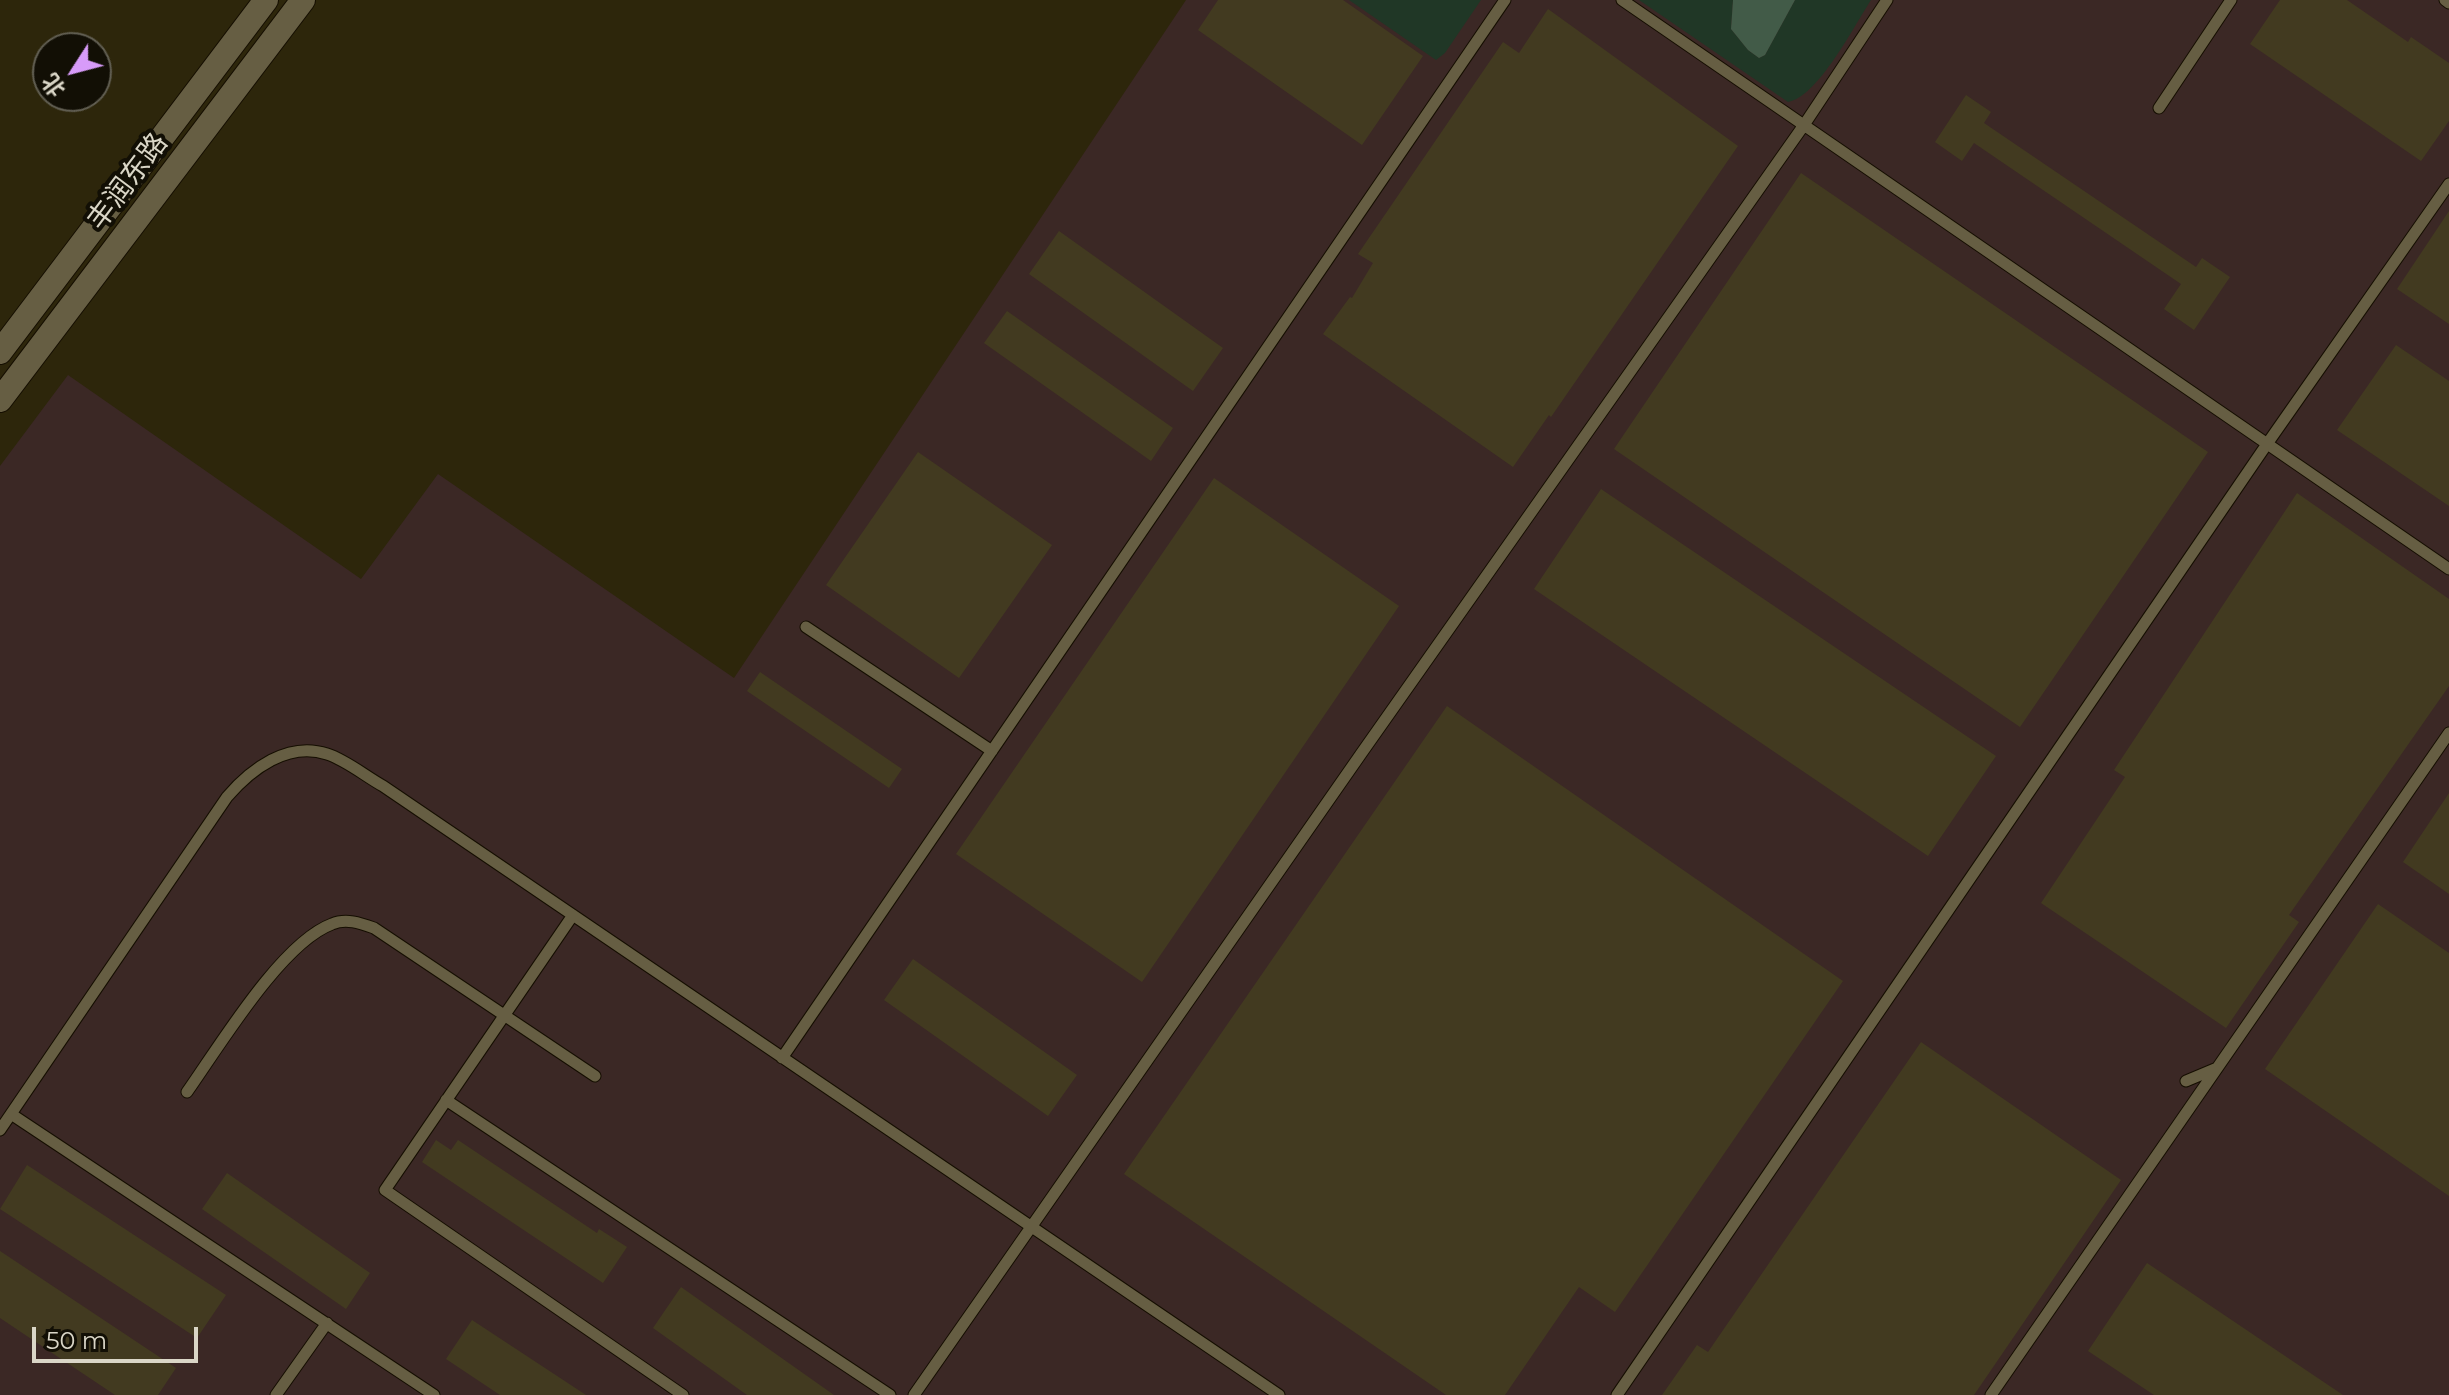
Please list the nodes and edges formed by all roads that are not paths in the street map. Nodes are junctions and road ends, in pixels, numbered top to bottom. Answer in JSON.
{"nodes":[{"id":1,"x":266,"y":0,"type":"edge"},
{"id":2,"x":303,"y":0,"type":"edge"},
{"id":3,"x":1505,"y":0,"type":"edge"},
{"id":4,"x":1622,"y":0,"type":"edge"},
{"id":5,"x":1887,"y":0,"type":"edge"},
{"id":6,"x":2231,"y":0,"type":"edge"},
{"id":7,"x":2159,"y":108,"type":"dead end"},
{"id":8,"x":1804,"y":125,"type":"junction"},
{"id":9,"x":2449,"y":184,"type":"edge"},
{"id":10,"x":0,"y":352,"type":"edge"},
{"id":11,"x":0,"y":400,"type":"edge"},
{"id":12,"x":2267,"y":444,"type":"junction"},
{"id":13,"x":2449,"y":569,"type":"edge"},
{"id":14,"x":806,"y":627,"type":"dead end"},
{"id":15,"x":2449,"y":733,"type":"edge"},
{"id":16,"x":992,"y":751,"type":"junction"},
{"id":17,"x":573,"y":915,"type":"junction"},
{"id":18,"x":505,"y":1015,"type":"junction"},
{"id":19,"x":782,"y":1058,"type":"junction"},
{"id":20,"x":2217,"y":1068,"type":"junction"},
{"id":21,"x":595,"y":1076,"type":"dead end"},
{"id":22,"x":2186,"y":1081,"type":"dead end"},
{"id":23,"x":187,"y":1092,"type":"dead end"},
{"id":24,"x":446,"y":1100,"type":"junction"},
{"id":25,"x":11,"y":1114,"type":"junction"},
{"id":26,"x":0,"y":1130,"type":"edge"},
{"id":27,"x":1031,"y":1227,"type":"junction"},
{"id":28,"x":327,"y":1323,"type":"junction"},
{"id":29,"x":276,"y":1395,"type":"edge"},
{"id":30,"x":434,"y":1395,"type":"edge"},
{"id":31,"x":683,"y":1395,"type":"edge"},
{"id":32,"x":890,"y":1395,"type":"edge"},
{"id":33,"x":914,"y":1395,"type":"edge"},
{"id":34,"x":1279,"y":1395,"type":"edge"},
{"id":35,"x":1617,"y":1395,"type":"edge"},
{"id":36,"x":1991,"y":1395,"type":"edge"}],
"edges":[{"from":1,"to":10,"type":"street","name":"丰润东路"},
{"from":2,"to":11,"type":"street","name":"丰润东路"},
{"from":3,"to":16,"type":"lane"},
{"from":4,"to":8,"type":"lane"},
{"from":5,"to":8,"type":"lane"},
{"from":6,"to":7,"type":"lane"},
{"from":8,"to":12,"type":"lane"},
{"from":8,"to":27,"type":"lane"},
{"from":9,"to":12,"type":"lane"},
{"from":12,"to":13,"type":"lane"},
{"from":12,"to":35,"type":"lane"},
{"from":14,"to":16,"type":"lane"},
{"from":15,"to":20,"type":"lane"},
{"from":16,"to":19,"type":"lane"},
{"from":17,"to":18,"type":"lane"},
{"from":17,"to":19,"type":"lane"},
{"from":17,"to":25,"type":"lane"},
{"from":18,"to":21,"type":"lane"},
{"from":18,"to":23,"type":"lane"},
{"from":18,"to":24,"type":"lane"},
{"from":19,"to":27,"type":"lane"},
{"from":20,"to":22,"type":"lane"},
{"from":20,"to":36,"type":"lane"},
{"from":24,"to":31,"type":"lane"},
{"from":24,"to":32,"type":"lane"},
{"from":25,"to":26,"type":"lane"},
{"from":25,"to":28,"type":"lane"},
{"from":27,"to":33,"type":"lane"},
{"from":27,"to":34,"type":"lane"},
{"from":28,"to":29,"type":"lane"},
{"from":28,"to":30,"type":"lane"}]}
